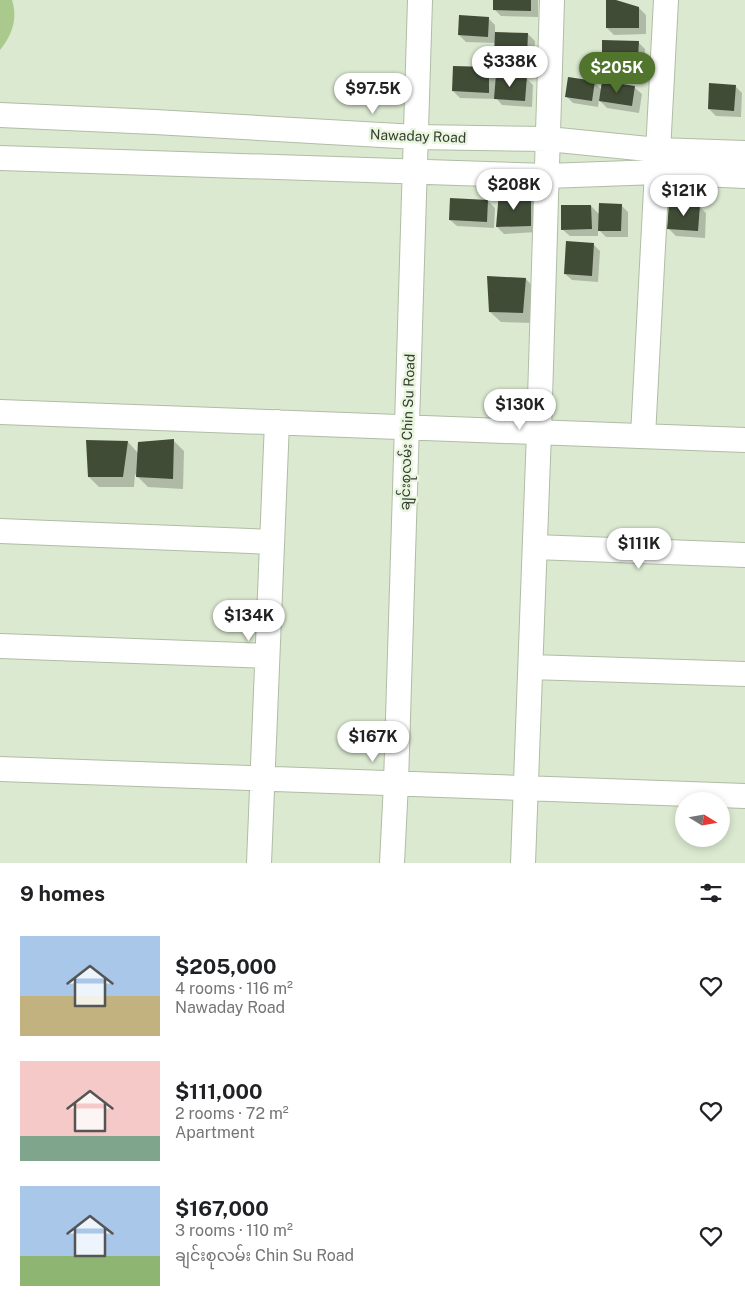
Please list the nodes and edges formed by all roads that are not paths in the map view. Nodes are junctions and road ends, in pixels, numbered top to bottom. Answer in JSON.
{"nodes":[{"id":1,"x":420,"y":0,"type":"edge"},
{"id":2,"x":552,"y":0,"type":"edge"},
{"id":3,"x":666,"y":0,"type":"edge"},
{"id":4,"x":0,"y":115,"type":"edge"},
{"id":5,"x":416,"y":137,"type":"junction"},
{"id":6,"x":548,"y":139,"type":"junction"},
{"id":7,"x":745,"y":153,"type":"edge"},
{"id":8,"x":0,"y":158,"type":"edge"},
{"id":9,"x":658,"y":161,"type":"junction"},
{"id":10,"x":415,"y":171,"type":"junction"},
{"id":11,"x":547,"y":176,"type":"junction"},
{"id":12,"x":745,"y":176,"type":"edge"},
{"id":13,"x":0,"y":412,"type":"edge"},
{"id":14,"x":277,"y":422,"type":"junction"},
{"id":15,"x":407,"y":427,"type":"junction"},
{"id":16,"x":540,"y":432,"type":"junction"},
{"id":17,"x":643,"y":436,"type":"junction"},
{"id":18,"x":745,"y":440,"type":"edge"},
{"id":19,"x":0,"y":531,"type":"edge"},
{"id":20,"x":272,"y":542,"type":"junction"},
{"id":21,"x":535,"y":546,"type":"junction"},
{"id":22,"x":745,"y":555,"type":"edge"},
{"id":23,"x":0,"y":646,"type":"edge"},
{"id":24,"x":268,"y":656,"type":"junction"},
{"id":25,"x":531,"y":667,"type":"junction"},
{"id":26,"x":745,"y":674,"type":"edge"},
{"id":27,"x":0,"y":769,"type":"edge"},
{"id":28,"x":262,"y":778,"type":"junction"},
{"id":29,"x":396,"y":783,"type":"junction"},
{"id":30,"x":526,"y":788,"type":"junction"},
{"id":31,"x":745,"y":796,"type":"edge"},
{"id":32,"x":259,"y":863,"type":"edge"},
{"id":33,"x":392,"y":863,"type":"edge"},
{"id":34,"x":523,"y":863,"type":"edge"}],
"edges":[{"from":1,"to":5,"type":"street","name":"ချင်းစုလမ်း Chin Su Road"},
{"from":2,"to":6,"type":"street"},
{"from":3,"to":9,"type":"street"},
{"from":4,"to":5,"type":"street","name":"Nawaday Road"},
{"from":5,"to":6,"type":"street","name":"Nawaday Road"},
{"from":5,"to":10,"type":"street","name":"ချင်းစုလမ်း Chin Su Road"},
{"from":6,"to":9,"type":"street","name":"Nawaday Road"},
{"from":6,"to":11,"type":"street"},
{"from":7,"to":9,"type":"street","name":"Nawaday Road"},
{"from":8,"to":10,"type":"street","name":"Nawaday Road"},
{"from":9,"to":11,"type":"street","name":"Nawaday Road"},
{"from":9,"to":12,"type":"street","name":"Nawaday Road"},
{"from":9,"to":17,"type":"street"},
{"from":10,"to":11,"type":"street","name":"Nawaday Road"},
{"from":10,"to":15,"type":"street","name":"ချင်းစုလမ်း Chin Su Road"},
{"from":11,"to":16,"type":"street"},
{"from":13,"to":14,"type":"street"},
{"from":14,"to":15,"type":"street"},
{"from":14,"to":20,"type":"street"},
{"from":15,"to":16,"type":"street"},
{"from":15,"to":29,"type":"street","name":"ချင်းစုလမ်း Chin Su Road"},
{"from":16,"to":17,"type":"street"},
{"from":16,"to":21,"type":"street"},
{"from":17,"to":18,"type":"street"},
{"from":19,"to":20,"type":"street"},
{"from":20,"to":24,"type":"street"},
{"from":21,"to":22,"type":"street"},
{"from":21,"to":25,"type":"street"},
{"from":23,"to":24,"type":"street"},
{"from":24,"to":28,"type":"street"},
{"from":25,"to":26,"type":"street"},
{"from":25,"to":30,"type":"street"},
{"from":27,"to":28,"type":"street"},
{"from":28,"to":29,"type":"street"},
{"from":28,"to":32,"type":"street"},
{"from":29,"to":30,"type":"street"},
{"from":29,"to":33,"type":"street","name":"ချင်းစုလမ်း Chin Su Road"},
{"from":30,"to":31,"type":"street"},
{"from":30,"to":34,"type":"street"}]}
